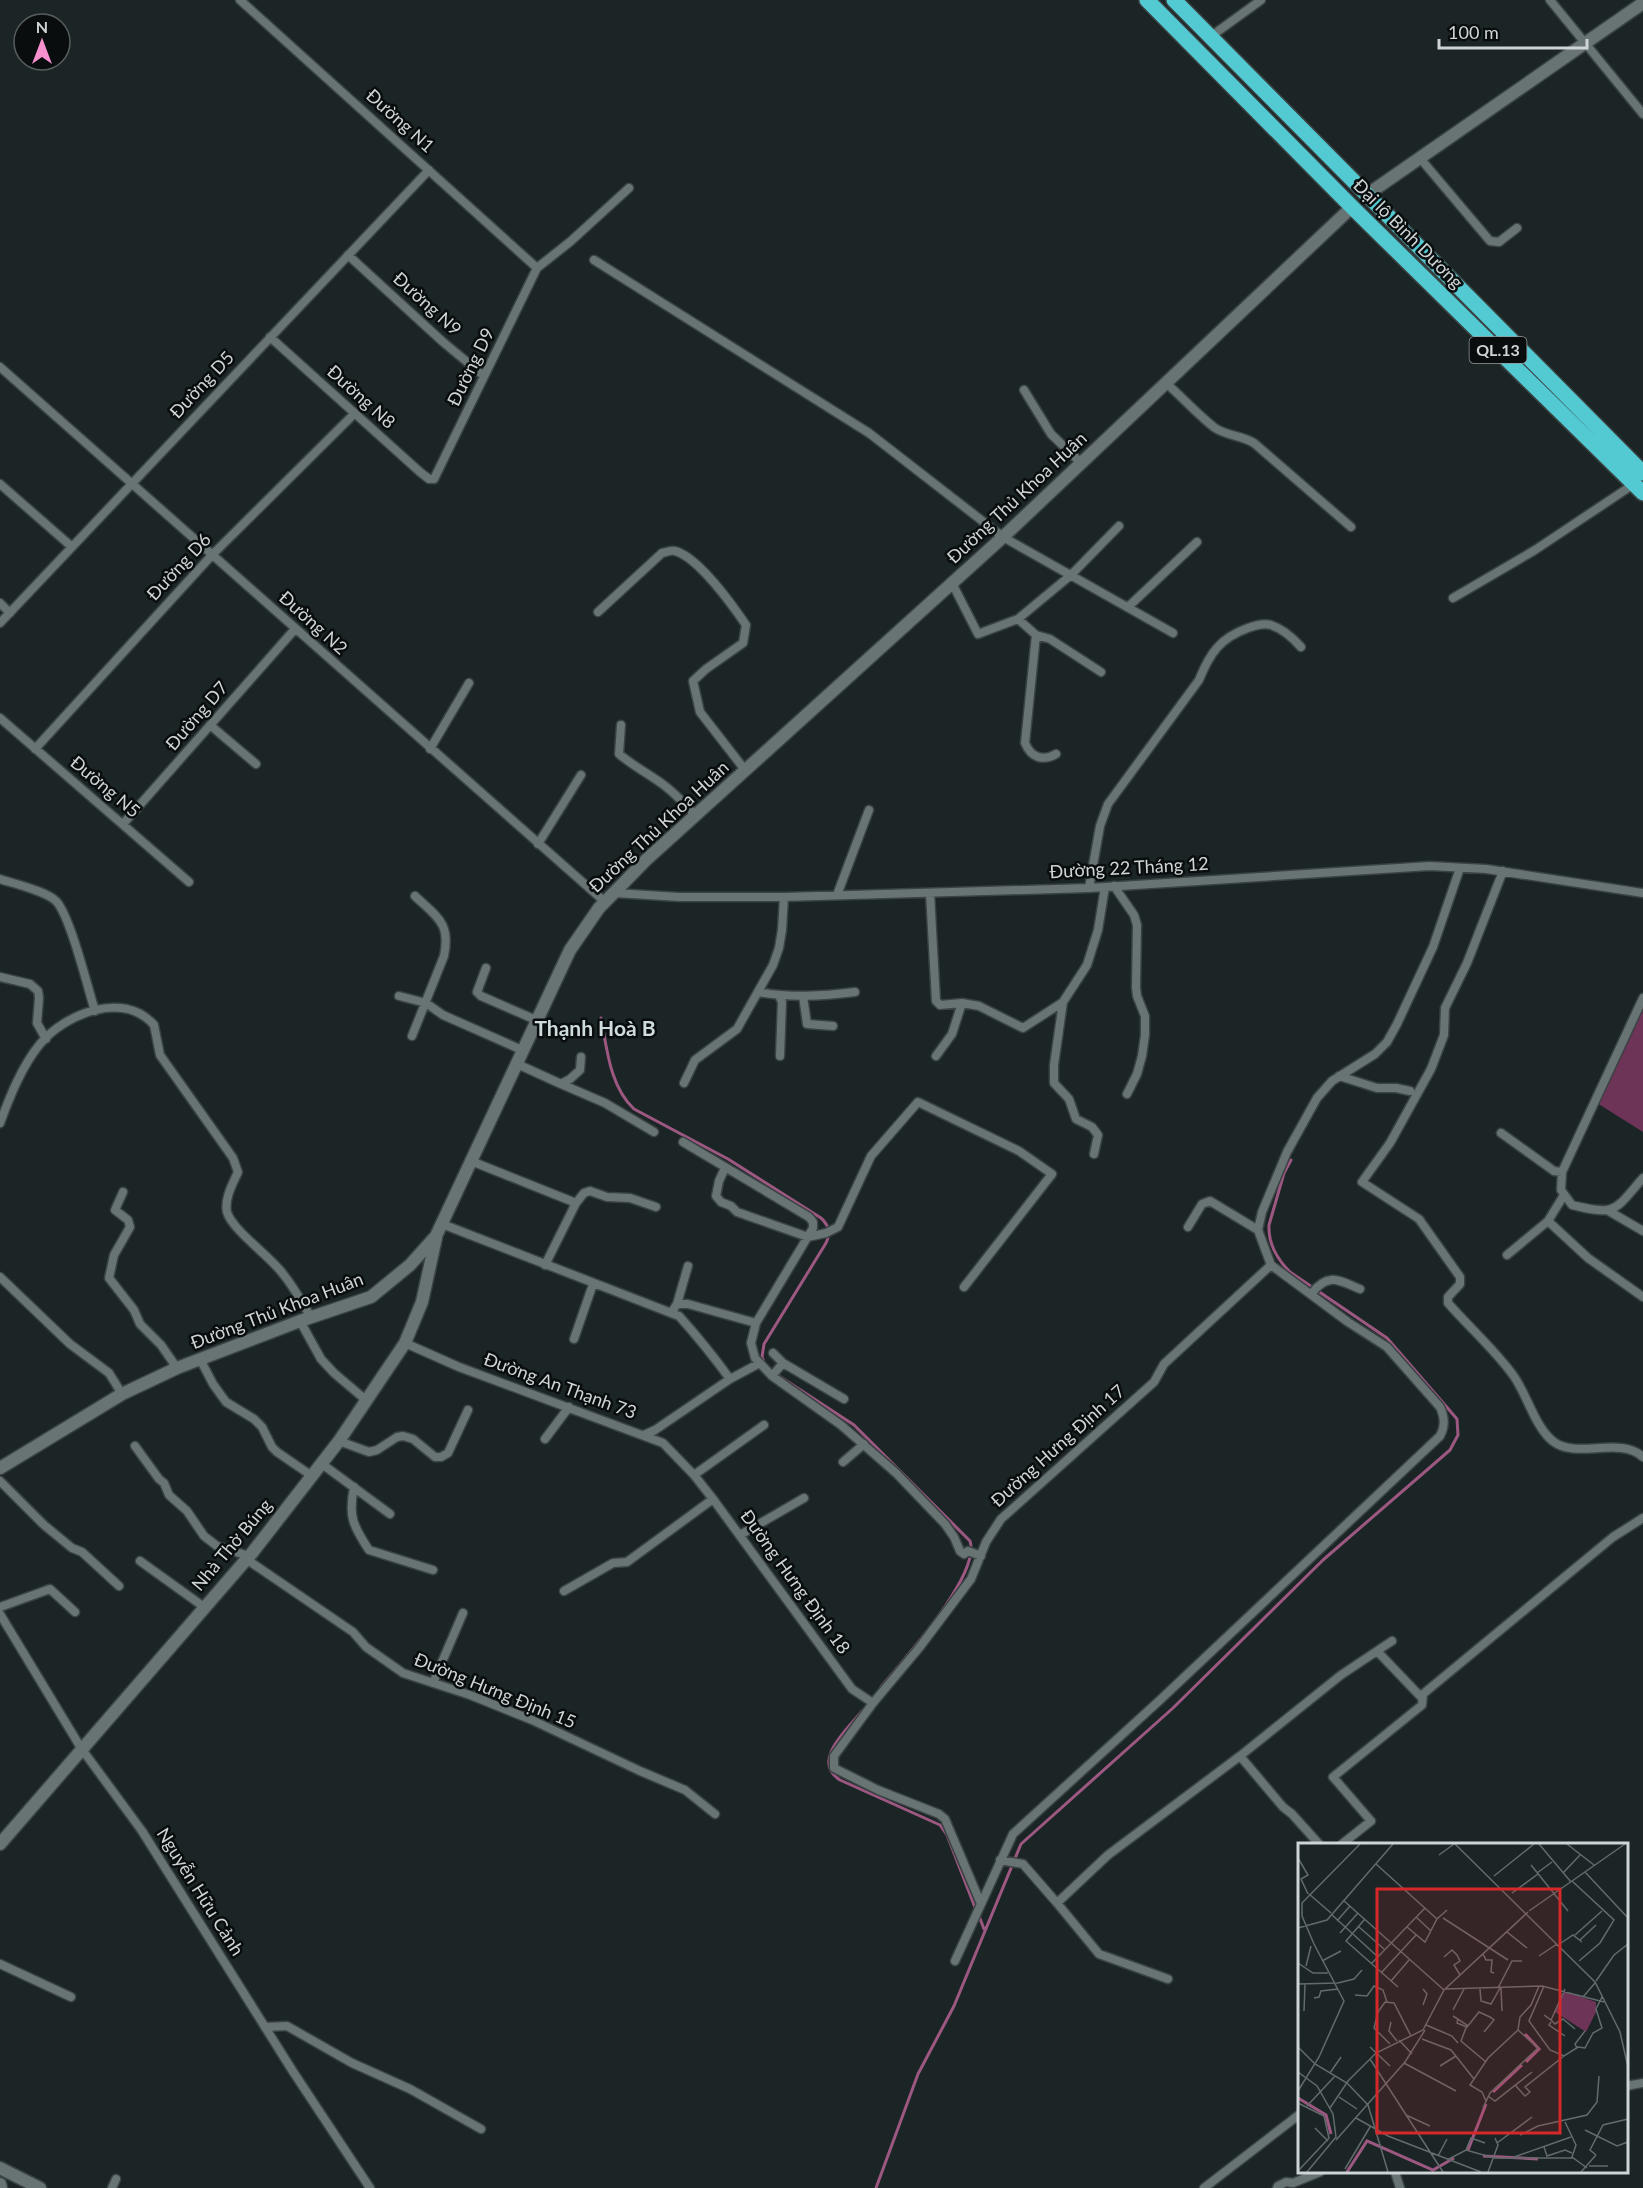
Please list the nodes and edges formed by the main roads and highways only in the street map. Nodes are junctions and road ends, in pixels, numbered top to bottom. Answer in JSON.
{"nodes":[{"id":1,"x":1147,"y":0,"type":"edge"},
{"id":2,"x":1174,"y":0,"type":"edge"},
{"id":3,"x":1643,"y":3,"type":"edge"},
{"id":4,"x":1368,"y":194,"type":"junction"},
{"id":5,"x":1353,"y":207,"type":"junction"},
{"id":6,"x":1640,"y":483,"type":"edge"},
{"id":7,"x":439,"y":1230,"type":"junction"},
{"id":8,"x":0,"y":1468,"type":"edge"},
{"id":9,"x":0,"y":1844,"type":"edge"},
{"id":10,"x":0,"y":2168,"type":"edge"},
{"id":11,"x":40,"y":2188,"type":"edge"}],
"edges":[{"from":1,"to":5,"type":"highway","name":"Đại lộ Bình Dương","number":"QL.13"},
{"from":2,"to":4,"type":"highway","name":"Đại lộ Bình Dương","number":"QL.13"},
{"from":3,"to":4,"type":"main road"},
{"from":4,"to":5,"type":"highway"},
{"from":4,"to":6,"type":"highway","name":"Đại lộ Bình Dương","number":"QL.13"},
{"from":5,"to":6,"type":"highway","name":"Đại lộ Bình Dương","number":"QL.13"},
{"from":5,"to":7,"type":"main road","name":"Đường Thủ Khoa Huân"},
{"from":7,"to":8,"type":"main road","name":"Đường Thủ Khoa Huân"},
{"from":7,"to":9,"type":"main road","name":"Nhà Thờ Búng"},
{"from":10,"to":11,"type":"main road"}]}
